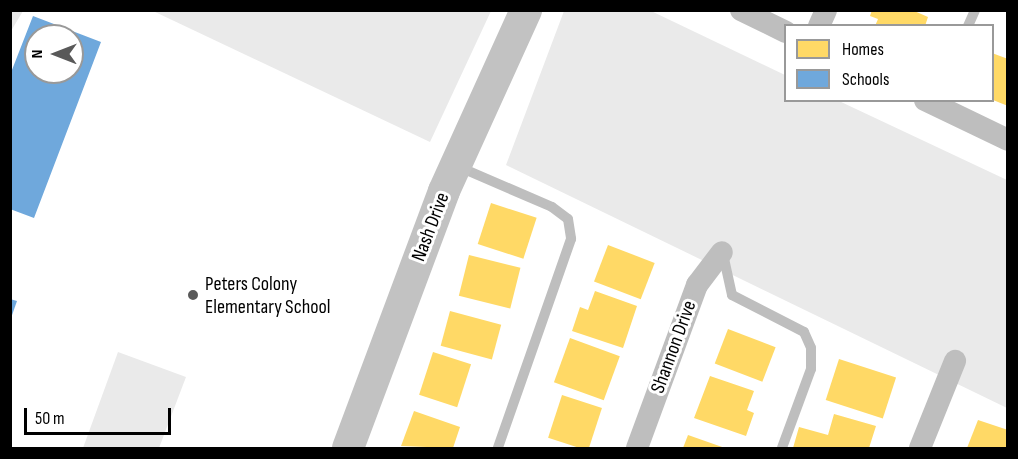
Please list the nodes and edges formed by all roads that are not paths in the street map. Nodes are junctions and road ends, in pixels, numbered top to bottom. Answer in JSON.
{"nodes":[{"id":1,"x":526,"y":10,"type":"edge"},
{"id":2,"x":741,"y":10,"type":"edge"},
{"id":3,"x":826,"y":10,"type":"edge"},
{"id":4,"x":975,"y":10,"type":"edge"},
{"id":5,"x":820,"y":24,"type":"edge"},
{"id":6,"x":969,"y":24,"type":"edge"},
{"id":7,"x":784,"y":31,"type":"edge"},
{"id":8,"x":931,"y":102,"type":"edge"},
{"id":9,"x":1008,"y":140,"type":"edge"},
{"id":10,"x":455,"y":165,"type":"junction"},
{"id":11,"x":722,"y":252,"type":"joint"},
{"id":12,"x":955,"y":361,"type":"dead end"},
{"id":13,"x":348,"y":448,"type":"edge"},
{"id":14,"x":498,"y":448,"type":"edge"},
{"id":15,"x":637,"y":448,"type":"edge"},
{"id":16,"x":782,"y":448,"type":"edge"},
{"id":17,"x":920,"y":448,"type":"edge"}],
"edges":[{"from":1,"to":10,"type":"street","name":"Nash Drive"},
{"from":2,"to":7,"type":"street"},
{"from":3,"to":5,"type":"street"},
{"from":4,"to":6,"type":"lane"},
{"from":8,"to":9,"type":"street"},
{"from":10,"to":13,"type":"street","name":"Nash Drive"},
{"from":10,"to":14,"type":"lane"},
{"from":11,"to":15,"type":"street","name":"Shannon Drive"},
{"from":11,"to":16,"type":"lane"},
{"from":12,"to":17,"type":"street"}]}
